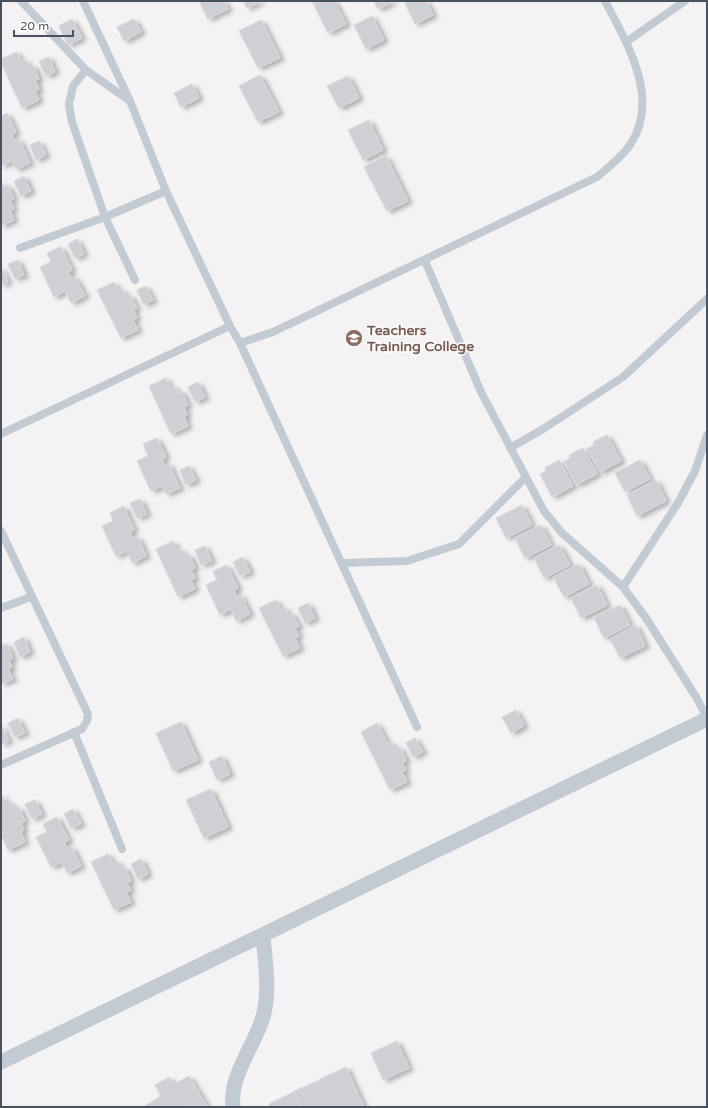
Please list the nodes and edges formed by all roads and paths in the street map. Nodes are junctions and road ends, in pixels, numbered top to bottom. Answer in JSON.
{"nodes":[{"id":1,"x":21,"y":1,"type":"edge"},
{"id":2,"x":82,"y":1,"type":"edge"},
{"id":3,"x":605,"y":1,"type":"edge"},
{"id":4,"x":686,"y":1,"type":"edge"},
{"id":5,"x":626,"y":42,"type":"junction"},
{"id":6,"x":86,"y":70,"type":"junction"},
{"id":7,"x":130,"y":101,"type":"junction"},
{"id":8,"x":166,"y":190,"type":"junction"},
{"id":9,"x":105,"y":217,"type":"junction"},
{"id":10,"x":20,"y":248,"type":"dead end"},
{"id":11,"x":425,"y":261,"type":"junction"},
{"id":12,"x":135,"y":280,"type":"dead end"},
{"id":13,"x":707,"y":299,"type":"edge"},
{"id":14,"x":230,"y":326,"type":"junction"},
{"id":15,"x":240,"y":343,"type":"junction"},
{"id":16,"x":1,"y":434,"type":"edge"},
{"id":17,"x":707,"y":435,"type":"edge"},
{"id":18,"x":510,"y":448,"type":"junction"},
{"id":19,"x":526,"y":477,"type":"junction"},
{"id":20,"x":1,"y":531,"type":"edge"},
{"id":21,"x":342,"y":563,"type":"junction"},
{"id":22,"x":624,"y":588,"type":"junction"},
{"id":23,"x":31,"y":597,"type":"junction"},
{"id":24,"x":1,"y":608,"type":"edge"},
{"id":25,"x":707,"y":718,"type":"edge"},
{"id":26,"x":418,"y":727,"type":"dead end"},
{"id":27,"x":74,"y":732,"type":"junction"},
{"id":28,"x":1,"y":765,"type":"edge"},
{"id":29,"x":122,"y":849,"type":"dead end"},
{"id":30,"x":263,"y":935,"type":"junction"},
{"id":31,"x":1,"y":1062,"type":"edge"},
{"id":32,"x":233,"y":1107,"type":"edge"}],
"edges":[{"from":1,"to":6,"type":"lane"},
{"from":2,"to":7,"type":"lane"},
{"from":3,"to":5,"type":"lane"},
{"from":4,"to":5,"type":"lane"},
{"from":5,"to":11,"type":"lane"},
{"from":6,"to":7,"type":"lane"},
{"from":6,"to":9,"type":"lane"},
{"from":7,"to":8,"type":"lane"},
{"from":8,"to":9,"type":"lane"},
{"from":8,"to":14,"type":"lane"},
{"from":9,"to":10,"type":"lane"},
{"from":9,"to":12,"type":"lane"},
{"from":11,"to":15,"type":"lane"},
{"from":11,"to":18,"type":"lane"},
{"from":13,"to":18,"type":"lane"},
{"from":14,"to":15,"type":"lane"},
{"from":14,"to":16,"type":"lane"},
{"from":15,"to":21,"type":"lane"},
{"from":17,"to":22,"type":"lane"},
{"from":18,"to":19,"type":"lane"},
{"from":19,"to":21,"type":"lane"},
{"from":19,"to":22,"type":"lane"},
{"from":20,"to":23,"type":"lane"},
{"from":21,"to":26,"type":"lane"},
{"from":22,"to":25,"type":"lane"},
{"from":23,"to":24,"type":"lane"},
{"from":23,"to":27,"type":"lane"},
{"from":25,"to":30,"type":"street"},
{"from":27,"to":28,"type":"lane"},
{"from":27,"to":29,"type":"lane"},
{"from":30,"to":31,"type":"street"},
{"from":30,"to":32,"type":"street"}]}
